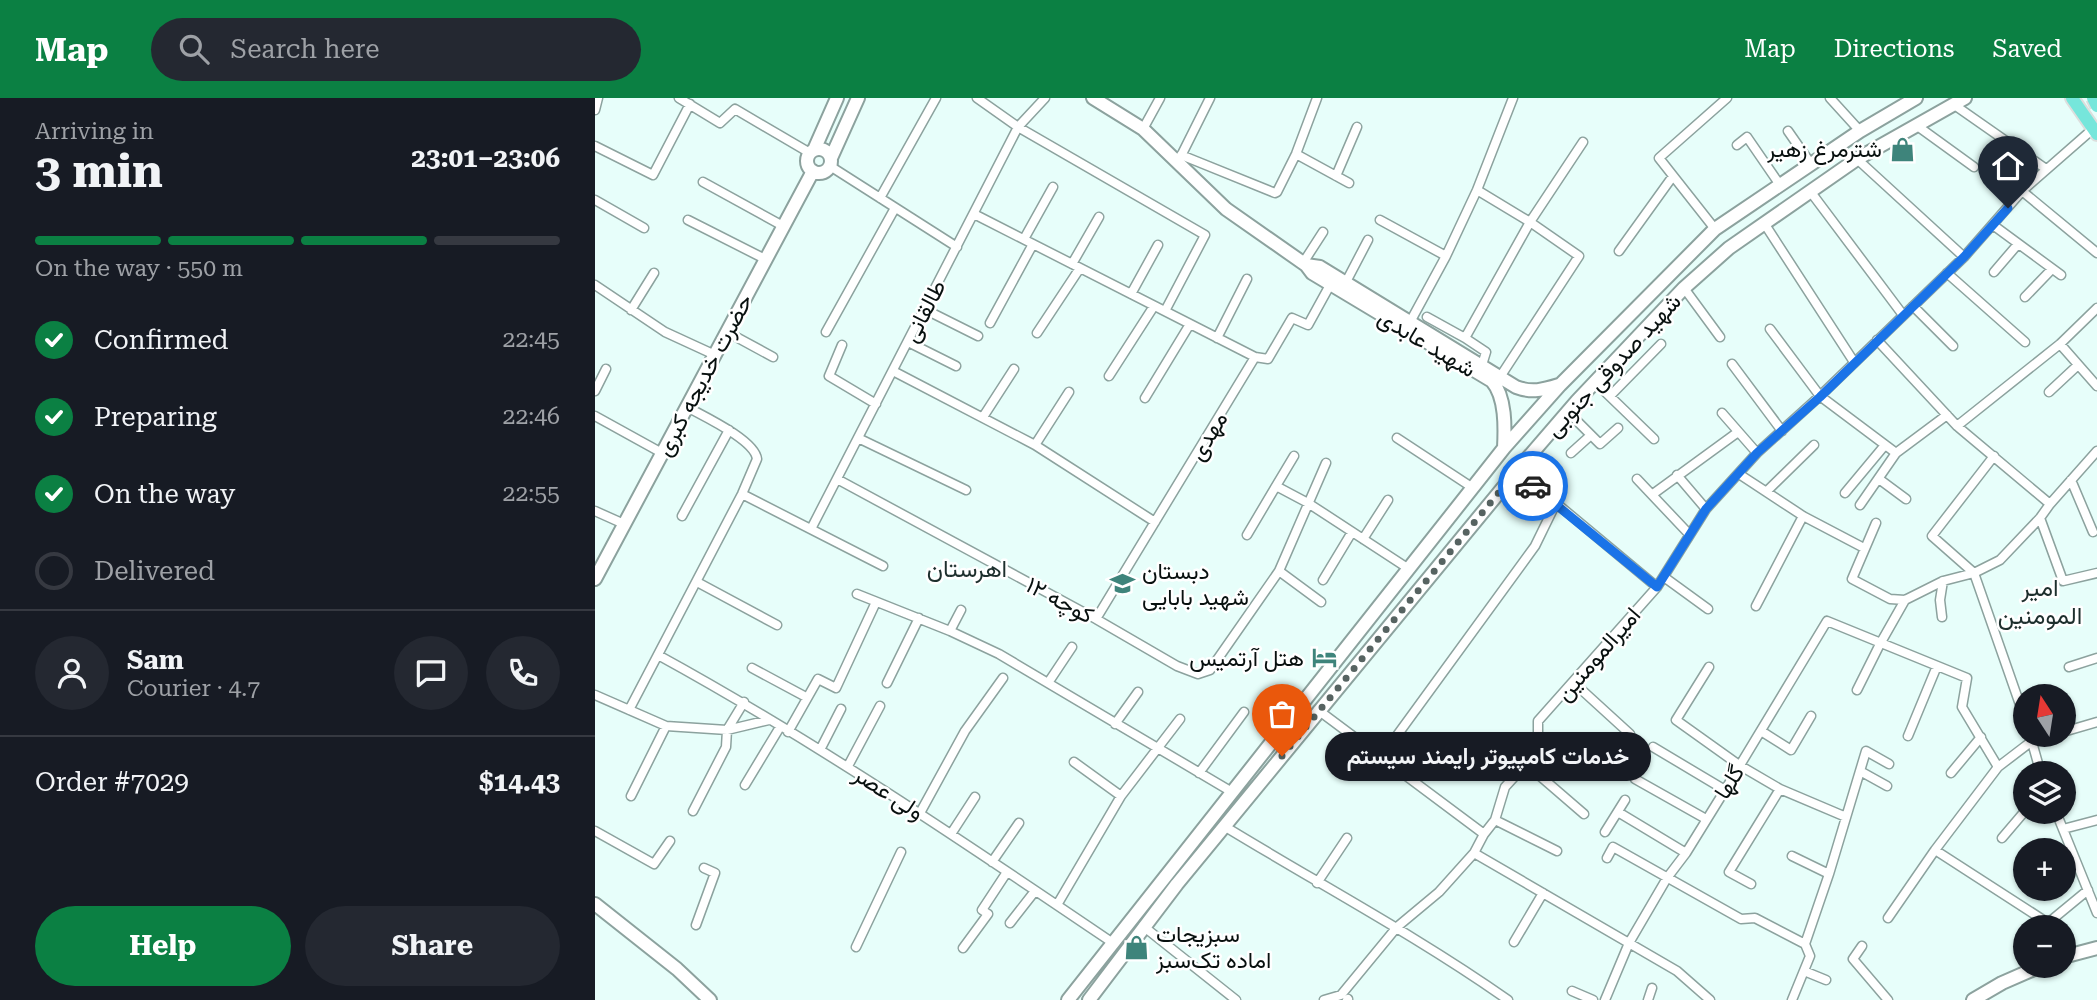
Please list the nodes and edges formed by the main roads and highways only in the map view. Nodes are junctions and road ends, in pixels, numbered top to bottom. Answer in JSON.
{"nodes":[{"id":1,"x":837,"y":98,"type":"edge"},
{"id":2,"x":858,"y":98,"type":"edge"},
{"id":3,"x":1093,"y":98,"type":"edge"},
{"id":4,"x":1916,"y":98,"type":"edge"},
{"id":5,"x":2095,"y":99,"type":"edge"},
{"id":6,"x":1959,"y":101,"type":"edge"},
{"id":7,"x":2076,"y":103,"type":"edge"},
{"id":8,"x":2097,"y":106,"type":"edge"},
{"id":9,"x":2095,"y":131,"type":"edge"},
{"id":10,"x":812,"y":151,"type":"junction"},
{"id":11,"x":830,"y":162,"type":"junction"},
{"id":12,"x":813,"y":171,"type":"junction"},
{"id":13,"x":1305,"y":264,"type":"junction"},
{"id":14,"x":1409,"y":326,"type":"junction"},
{"id":15,"x":1560,"y":385,"type":"junction"},
{"id":16,"x":1504,"y":448,"type":"junction"},
{"id":17,"x":598,"y":564,"type":"edge"},
{"id":18,"x":595,"y":579,"type":"edge"},
{"id":19,"x":1270,"y":745,"type":"junction"},
{"id":20,"x":1282,"y":756,"type":"junction"},
{"id":21,"x":595,"y":904,"type":"edge"},
{"id":22,"x":2097,"y":948,"type":"edge"},
{"id":23,"x":2076,"y":954,"type":"edge"},
{"id":24,"x":2013,"y":977,"type":"edge"},
{"id":25,"x":710,"y":1000,"type":"edge"},
{"id":26,"x":1068,"y":1000,"type":"edge"},
{"id":27,"x":1089,"y":1000,"type":"edge"},
{"id":28,"x":1973,"y":1000,"type":"edge"}],
"edges":[{"from":1,"to":10,"type":"main road"},
{"from":2,"to":11,"type":"main road"},
{"from":3,"to":13,"type":"main road","name":"شهید عابدی"},
{"from":4,"to":15,"type":"main road","name":"شهید صدوقی جنوبی"},
{"from":5,"to":7,"type":"main road"},
{"from":5,"to":8,"type":"main road","bridge":true},
{"from":6,"to":20,"type":"main road","name":"شهید صدوقی جنوبی"},
{"from":7,"to":9,"type":"main road"},
{"from":10,"to":11,"type":"main road"},
{"from":10,"to":12,"type":"main road"},
{"from":11,"to":12,"type":"main road"},
{"from":12,"to":17,"type":"main road","name":"حضرت خدیجه کبری"},
{"from":13,"to":14,"type":"main road","name":"شهید عابدی"},
{"from":13,"to":14,"type":"main road","name":"شهید عابدی"},
{"from":14,"to":15,"type":"main road","name":"شهید عابدی"},
{"from":14,"to":16,"type":"main road","name":"شهید عابدی"},
{"from":15,"to":16,"type":"main road","name":"شهید صدوقی جنوبی"},
{"from":16,"to":19,"type":"main road","name":"شهید صدوقی جنوبی"},
{"from":17,"to":18,"type":"main road","name":"حضرت خدیجه کبری"},
{"from":19,"to":20,"type":"main road"},
{"from":19,"to":26,"type":"main road","name":"شهید صدوقی جنوبی"},
{"from":20,"to":27,"type":"main road","name":"شهید صدوقی جنوبی"},
{"from":21,"to":25,"type":"main road"},
{"from":22,"to":23,"type":"main road"},
{"from":24,"to":28,"type":"main road"}]}
